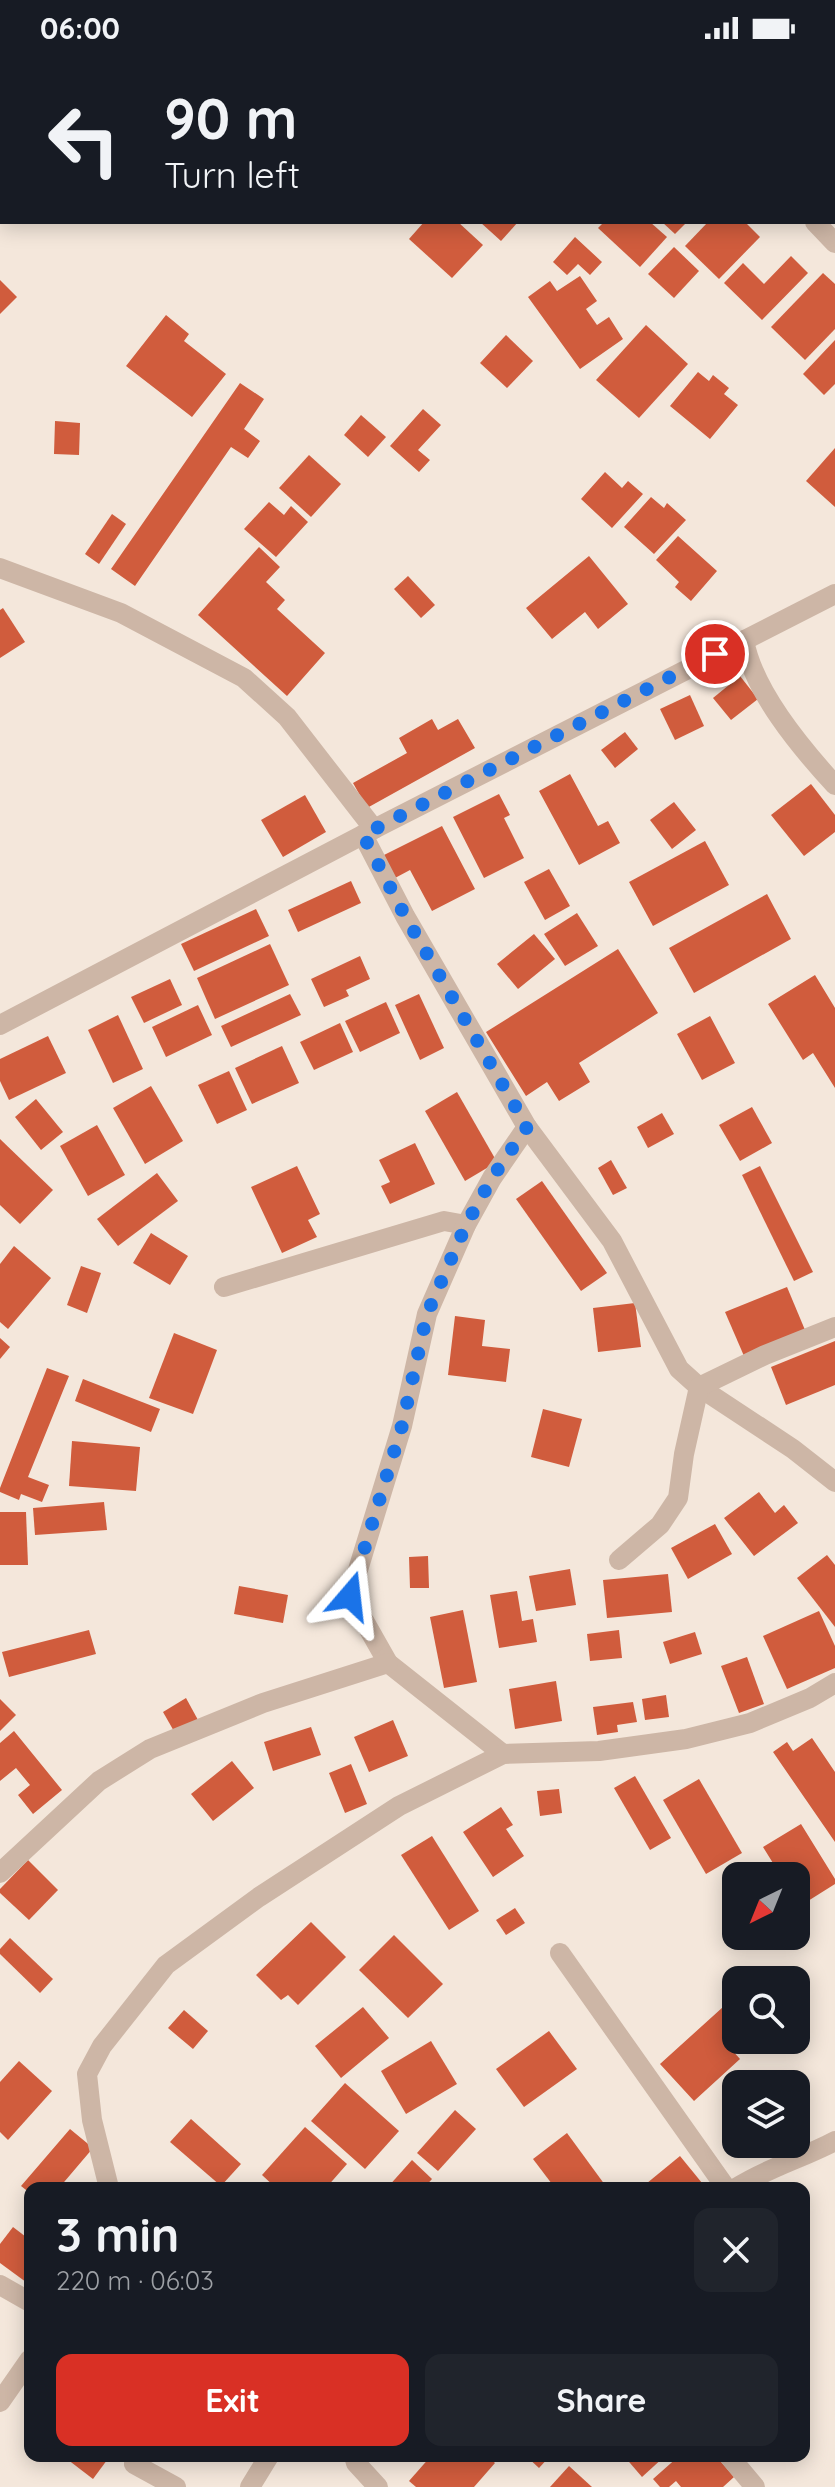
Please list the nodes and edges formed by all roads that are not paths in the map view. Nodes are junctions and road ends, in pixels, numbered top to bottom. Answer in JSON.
{"nodes":[{"id":1,"x":817,"y":224,"type":"edge"},
{"id":2,"x":835,"y":243,"type":"edge"},
{"id":3,"x":0,"y":568,"type":"edge"},
{"id":4,"x":835,"y":594,"type":"edge"},
{"id":5,"x":744,"y":640,"type":"junction"},
{"id":6,"x":835,"y":785,"type":"edge"},
{"id":7,"x":369,"y":832,"type":"junction"},
{"id":8,"x":0,"y":1025,"type":"edge"},
{"id":9,"x":527,"y":1127,"type":"junction"},
{"id":10,"x":466,"y":1225,"type":"junction"},
{"id":11,"x":224,"y":1287,"type":"dead end"},
{"id":12,"x":835,"y":1327,"type":"edge"},
{"id":13,"x":699,"y":1387,"type":"junction"},
{"id":14,"x":835,"y":1482,"type":"edge"},
{"id":15,"x":619,"y":1560,"type":"dead end"},
{"id":16,"x":388,"y":1663,"type":"junction"},
{"id":17,"x":835,"y":1683,"type":"edge"},
{"id":18,"x":503,"y":1754,"type":"junction"},
{"id":19,"x":0,"y":1873,"type":"edge"},
{"id":20,"x":560,"y":1953,"type":"dead end"},
{"id":21,"x":835,"y":2141,"type":"edge"},
{"id":22,"x":108,"y":2182,"type":"edge"},
{"id":23,"x":722,"y":2182,"type":"edge"},
{"id":24,"x":745,"y":2182,"type":"edge"},
{"id":25,"x":0,"y":2285,"type":"edge"},
{"id":26,"x":24,"y":2299,"type":"edge"},
{"id":27,"x":24,"y":2368,"type":"edge"},
{"id":28,"x":0,"y":2402,"type":"edge"},
{"id":29,"x":265,"y":2462,"type":"edge"},
{"id":30,"x":356,"y":2462,"type":"edge"},
{"id":31,"x":734,"y":2462,"type":"edge"},
{"id":32,"x":134,"y":2464,"type":"dead end"},
{"id":33,"x":176,"y":2487,"type":"edge"},
{"id":34,"x":250,"y":2487,"type":"edge"},
{"id":35,"x":378,"y":2487,"type":"edge"},
{"id":36,"x":755,"y":2487,"type":"edge"}],
"edges":[{"from":1,"to":2,"type":"street"},
{"from":3,"to":7,"type":"street"},
{"from":4,"to":5,"type":"street"},
{"from":5,"to":6,"type":"street"},
{"from":5,"to":7,"type":"street"},
{"from":7,"to":8,"type":"street"},
{"from":7,"to":9,"type":"street"},
{"from":9,"to":10,"type":"street"},
{"from":9,"to":13,"type":"street"},
{"from":10,"to":11,"type":"street"},
{"from":10,"to":16,"type":"street"},
{"from":12,"to":13,"type":"street"},
{"from":13,"to":14,"type":"street"},
{"from":13,"to":15,"type":"street"},
{"from":16,"to":18,"type":"street"},
{"from":16,"to":19,"type":"street"},
{"from":17,"to":18,"type":"street"},
{"from":18,"to":22,"type":"street"},
{"from":20,"to":23,"type":"street"},
{"from":21,"to":24,"type":"street"},
{"from":25,"to":26,"type":"street"},
{"from":27,"to":28,"type":"street"},
{"from":29,"to":34,"type":"street"},
{"from":30,"to":35,"type":"street"},
{"from":31,"to":36,"type":"street"},
{"from":32,"to":33,"type":"street"}]}
